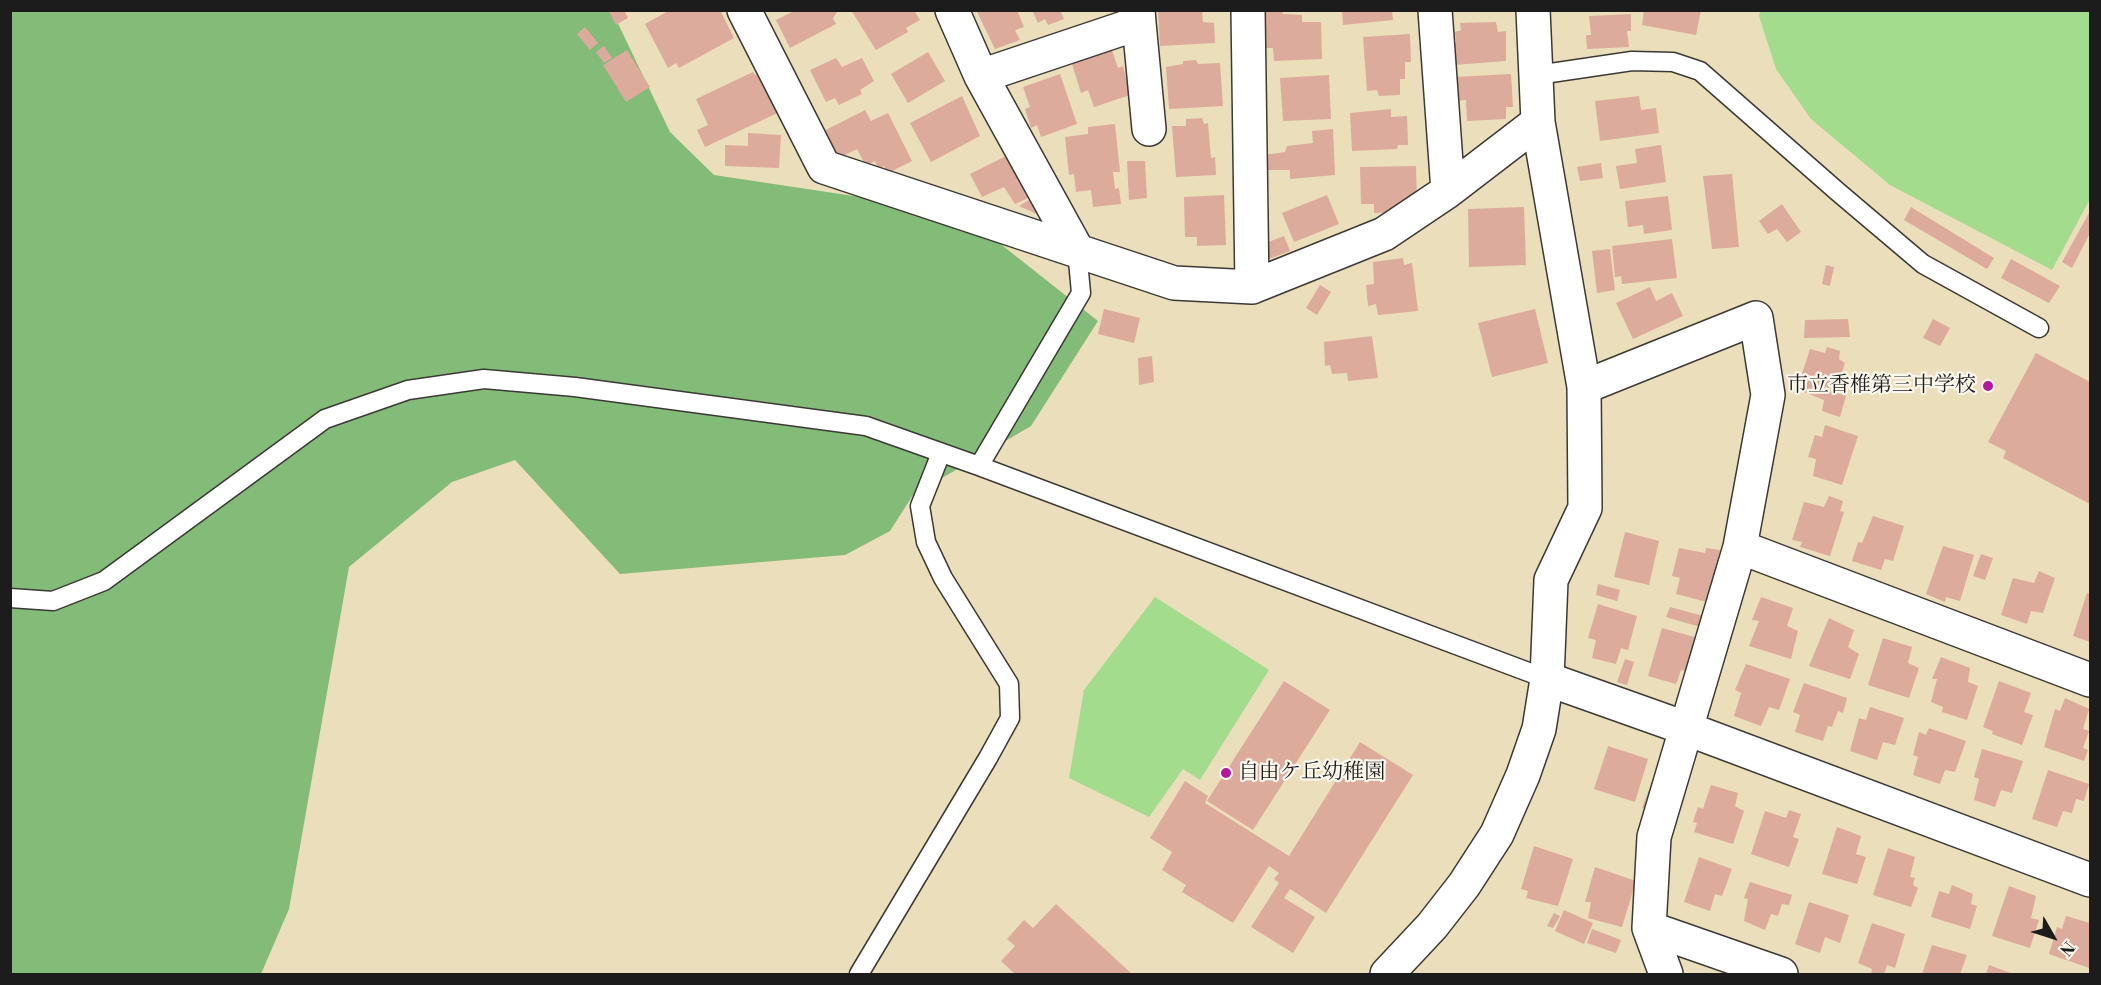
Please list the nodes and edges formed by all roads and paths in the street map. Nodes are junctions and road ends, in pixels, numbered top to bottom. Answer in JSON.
{"nodes":[{"id":1,"x":744,"y":10,"type":"edge"},
{"id":2,"x":952,"y":10,"type":"edge"},
{"id":3,"x":1248,"y":10,"type":"edge"},
{"id":4,"x":1435,"y":10,"type":"edge"},
{"id":5,"x":1533,"y":10,"type":"edge"},
{"id":6,"x":1138,"y":17,"type":"edge"},
{"id":7,"x":1537,"y":75,"type":"junction"},
{"id":8,"x":981,"y":76,"type":"junction"},
{"id":9,"x":1538,"y":122,"type":"junction"},
{"id":10,"x":1149,"y":129,"type":"dead end"},
{"id":11,"x":1448,"y":191,"type":"junction"},
{"id":12,"x":1077,"y":250,"type":"junction"},
{"id":13,"x":1252,"y":286,"type":"junction"},
{"id":14,"x":2039,"y":328,"type":"dead end"},
{"id":15,"x":1584,"y":387,"type":"junction"},
{"id":16,"x":941,"y":453,"type":"junction"},
{"id":17,"x":979,"y":466,"type":"junction"},
{"id":18,"x":1740,"y":547,"type":"junction"},
{"id":19,"x":10,"y":598,"type":"edge"},
{"id":20,"x":1547,"y":679,"type":"junction"},
{"id":21,"x":2091,"y":680,"type":"edge"},
{"id":22,"x":1685,"y":728,"type":"junction"},
{"id":23,"x":2091,"y":880,"type":"edge"},
{"id":24,"x":1649,"y":928,"type":"junction"},
{"id":25,"x":859,"y":975,"type":"edge"},
{"id":26,"x":1387,"y":975,"type":"edge"},
{"id":27,"x":1666,"y":975,"type":"edge"},
{"id":28,"x":1781,"y":975,"type":"edge"}],
"edges":[{"from":1,"to":12,"type":"street"},
{"from":2,"to":8,"type":"street"},
{"from":3,"to":13,"type":"street"},
{"from":4,"to":11,"type":"street"},
{"from":5,"to":7,"type":"street"},
{"from":6,"to":8,"type":"street"},
{"from":6,"to":10,"type":"street"},
{"from":7,"to":9,"type":"street"},
{"from":7,"to":14,"type":"lane"},
{"from":8,"to":12,"type":"street"},
{"from":9,"to":11,"type":"street"},
{"from":9,"to":15,"type":"street"},
{"from":11,"to":13,"type":"street"},
{"from":12,"to":13,"type":"street"},
{"from":12,"to":17,"type":"lane"},
{"from":15,"to":18,"type":"street"},
{"from":15,"to":20,"type":"street"},
{"from":16,"to":17,"type":"lane"},
{"from":16,"to":19,"type":"lane"},
{"from":16,"to":25,"type":"lane"},
{"from":17,"to":20,"type":"lane"},
{"from":18,"to":21,"type":"street"},
{"from":18,"to":22,"type":"street"},
{"from":20,"to":22,"type":"street"},
{"from":20,"to":26,"type":"street"},
{"from":22,"to":23,"type":"street"},
{"from":22,"to":24,"type":"street"},
{"from":24,"to":27,"type":"street"},
{"from":24,"to":28,"type":"street"}]}
